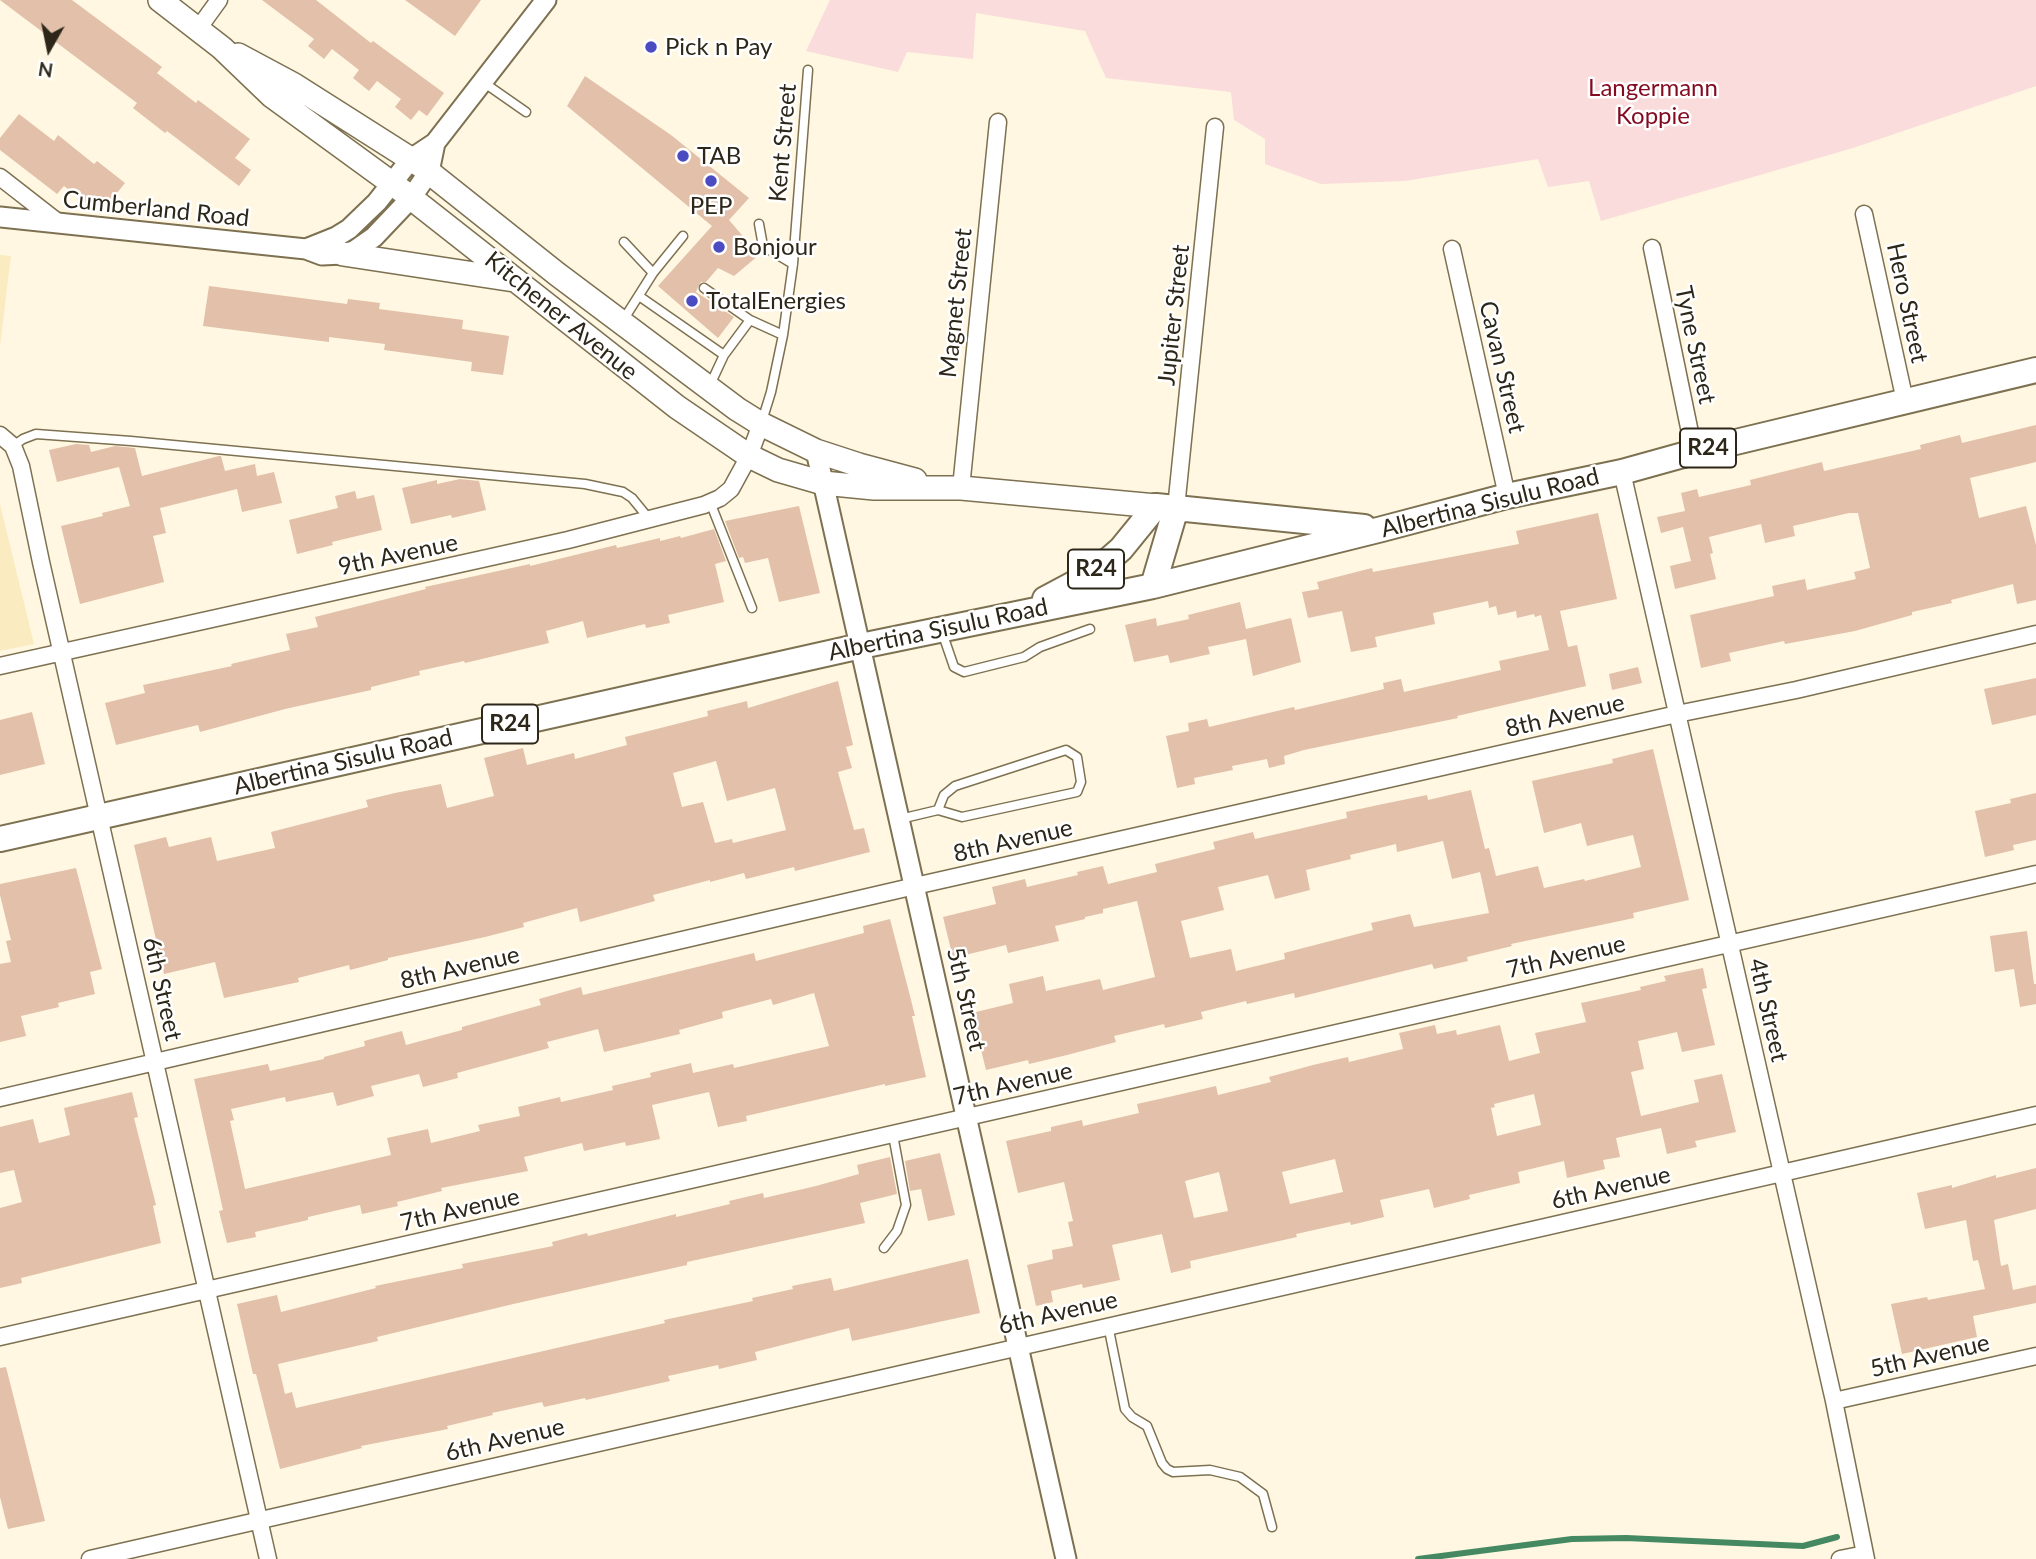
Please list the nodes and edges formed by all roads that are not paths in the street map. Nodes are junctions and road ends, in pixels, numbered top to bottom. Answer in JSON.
{"nodes":[{"id":1,"x":160,"y":0,"type":"edge"},
{"id":2,"x":219,"y":0,"type":"edge"},
{"id":3,"x":546,"y":0,"type":"edge"},
{"id":4,"x":198,"y":29,"type":"junction"},
{"id":5,"x":222,"y":48,"type":"junction"},
{"id":6,"x":808,"y":70,"type":"dead end"},
{"id":7,"x":483,"y":82,"type":"junction"},
{"id":8,"x":526,"y":112,"type":"dead end"},
{"id":9,"x":998,"y":122,"type":"dead end"},
{"id":10,"x":1215,"y":127,"type":"dead end"},
{"id":11,"x":420,"y":165,"type":"junction"},
{"id":12,"x":0,"y":177,"type":"edge"},
{"id":13,"x":392,"y":184,"type":"junction"},
{"id":14,"x":411,"y":198,"type":"junction"},
{"id":15,"x":1864,"y":214,"type":"dead end"},
{"id":16,"x":0,"y":217,"type":"edge"},
{"id":17,"x":59,"y":223,"type":"junction"},
{"id":18,"x":759,"y":223,"type":"dead end"},
{"id":19,"x":683,"y":236,"type":"dead end"},
{"id":20,"x":624,"y":242,"type":"dead end"},
{"id":21,"x":1452,"y":248,"type":"dead end"},
{"id":22,"x":1652,"y":248,"type":"dead end"},
{"id":23,"x":306,"y":249,"type":"junction"},
{"id":24,"x":343,"y":254,"type":"junction"},
{"id":25,"x":793,"y":264,"type":"junction"},
{"id":26,"x":653,"y":273,"type":"junction"},
{"id":27,"x":517,"y":280,"type":"junction"},
{"id":28,"x":704,"y":288,"type":"dead end"},
{"id":29,"x":639,"y":296,"type":"junction"},
{"id":30,"x":750,"y":320,"type":"junction"},
{"id":31,"x":622,"y":322,"type":"junction"},
{"id":32,"x":783,"y":335,"type":"junction"},
{"id":33,"x":724,"y":355,"type":"junction"},
{"id":34,"x":2036,"y":370,"type":"edge"},
{"id":35,"x":710,"y":387,"type":"junction"},
{"id":36,"x":1905,"y":401,"type":"junction"},
{"id":37,"x":761,"y":424,"type":"junction"},
{"id":38,"x":0,"y":435,"type":"edge"},
{"id":39,"x":13,"y":446,"type":"junction"},
{"id":40,"x":816,"y":451,"type":"junction"},
{"id":41,"x":1694,"y":452,"type":"junction"},
{"id":42,"x":749,"y":456,"type":"junction"},
{"id":43,"x":1622,"y":472,"type":"junction"},
{"id":44,"x":823,"y":483,"type":"junction"},
{"id":45,"x":951,"y":487,"type":"junction"},
{"id":46,"x":1507,"y":496,"type":"junction"},
{"id":47,"x":710,"y":502,"type":"junction"},
{"id":48,"x":1166,"y":507,"type":"junction"},
{"id":49,"x":650,"y":520,"type":"junction"},
{"id":50,"x":1382,"y":529,"type":"junction"},
{"id":51,"x":1153,"y":586,"type":"junction"},
{"id":52,"x":752,"y":608,"type":"dead end"},
{"id":53,"x":1020,"y":612,"type":"junction"},
{"id":54,"x":941,"y":629,"type":"junction"},
{"id":55,"x":1090,"y":629,"type":"dead end"},
{"id":56,"x":2036,"y":634,"type":"edge"},
{"id":57,"x":861,"y":646,"type":"junction"},
{"id":58,"x":63,"y":652,"type":"junction"},
{"id":59,"x":0,"y":666,"type":"edge"},
{"id":60,"x":1677,"y":714,"type":"junction"},
{"id":61,"x":938,"y":810,"type":"junction"},
{"id":62,"x":99,"y":817,"type":"junction"},
{"id":63,"x":900,"y":819,"type":"junction"},
{"id":64,"x":0,"y":839,"type":"edge"},
{"id":65,"x":2036,"y":874,"type":"edge"},
{"id":66,"x":915,"y":886,"type":"junction"},
{"id":67,"x":1730,"y":943,"type":"junction"},
{"id":68,"x":156,"y":1063,"type":"junction"},
{"id":69,"x":0,"y":1098,"type":"edge"},
{"id":70,"x":2036,"y":1115,"type":"edge"},
{"id":71,"x":968,"y":1118,"type":"junction"},
{"id":72,"x":894,"y":1135,"type":"junction"},
{"id":73,"x":1782,"y":1173,"type":"junction"},
{"id":74,"x":884,"y":1248,"type":"dead end"},
{"id":75,"x":207,"y":1291,"type":"junction"},
{"id":76,"x":1108,"y":1325,"type":"junction"},
{"id":77,"x":0,"y":1337,"type":"edge"},
{"id":78,"x":1019,"y":1345,"type":"junction"},
{"id":79,"x":2036,"y":1356,"type":"edge"},
{"id":80,"x":1834,"y":1401,"type":"junction"},
{"id":81,"x":259,"y":1520,"type":"junction"},
{"id":82,"x":1272,"y":1527,"type":"dead end"},
{"id":83,"x":1865,"y":1556,"type":"edge"},
{"id":84,"x":90,"y":1559,"type":"edge"},
{"id":85,"x":268,"y":1559,"type":"edge"},
{"id":86,"x":1066,"y":1559,"type":"edge"},
{"id":87,"x":1840,"y":1559,"type":"edge"}],
"edges":[{"from":1,"to":4,"type":"main road","name":"Kitchener Avenue"},
{"from":2,"to":4,"type":"street"},
{"from":3,"to":7,"type":"street","name":"Cumberland Road"},
{"from":4,"to":5,"type":"main road","name":"Kitchener Avenue"},
{"from":5,"to":11,"type":"main road","name":"Kitchener Avenue"},
{"from":5,"to":13,"type":"main road","name":"Kitchener Avenue"},
{"from":6,"to":25,"type":"lane","name":"Kent Street"},
{"from":7,"to":8,"type":"lane"},
{"from":7,"to":11,"type":"street","name":"Cumberland Road"},
{"from":9,"to":45,"type":"street","name":"Magnet Street"},
{"from":10,"to":48,"type":"street","name":"Jupiter Street"},
{"from":11,"to":13,"type":"street","name":"Cumberland Road"},
{"from":11,"to":14,"type":"street","name":"Cumberland Road"},
{"from":11,"to":31,"type":"main road","name":"Kitchener Avenue"},
{"from":12,"to":17,"type":"street"},
{"from":13,"to":14,"type":"main road","name":"Kitchener Avenue"},
{"from":13,"to":23,"type":"street","name":"Cumberland Road"},
{"from":14,"to":24,"type":"street","name":"Cumberland Road"},
{"from":14,"to":27,"type":"main road","name":"Kitchener Avenue"},
{"from":15,"to":36,"type":"street","name":"Hero Street"},
{"from":16,"to":17,"type":"street","name":"Cumberland Road"},
{"from":17,"to":23,"type":"street","name":"Cumberland Road"},
{"from":18,"to":25,"type":"lane"},
{"from":19,"to":26,"type":"lane"},
{"from":20,"to":26,"type":"lane"},
{"from":21,"to":46,"type":"street","name":"Cavan Street"},
{"from":22,"to":41,"type":"street","name":"Tyne Street"},
{"from":23,"to":24,"type":"street","name":"Cumberland Road"},
{"from":24,"to":27,"type":"main road"},
{"from":25,"to":32,"type":"lane","name":"Kent Street"},
{"from":26,"to":29,"type":"lane"},
{"from":27,"to":42,"type":"main road","name":"Kitchener Avenue"},
{"from":28,"to":30,"type":"lane"},
{"from":29,"to":31,"type":"lane"},
{"from":29,"to":33,"type":"lane"},
{"from":30,"to":32,"type":"lane"},
{"from":30,"to":33,"type":"lane"},
{"from":31,"to":35,"type":"main road","name":"Kitchener Avenue"},
{"from":32,"to":37,"type":"lane","name":"Kent Street"},
{"from":33,"to":35,"type":"lane"},
{"from":34,"to":36,"type":"main road","name":"Albertina Sisulu Road","number":"R24"},
{"from":35,"to":37,"type":"main road","name":"Kitchener Avenue"},
{"from":36,"to":41,"type":"main road","name":"Albertina Sisulu Road","number":"R24"},
{"from":37,"to":40,"type":"main road","name":"Kitchener Avenue"},
{"from":37,"to":42,"type":"street","name":"9th Avenue"},
{"from":38,"to":39,"type":"street"},
{"from":39,"to":49,"type":"lane"},
{"from":39,"to":58,"type":"street","name":"6th Street"},
{"from":40,"to":44,"type":"street","name":"5th Street"},
{"from":40,"to":45,"type":"main road","name":"Kitchener Avenue"},
{"from":41,"to":43,"type":"main road","name":"Albertina Sisulu Road","number":"R24"},
{"from":42,"to":44,"type":"main road","name":"Kitchener Avenue"},
{"from":42,"to":47,"type":"street","name":"9th Avenue"},
{"from":43,"to":46,"type":"main road","name":"Albertina Sisulu Road","number":"R24"},
{"from":43,"to":60,"type":"street","name":"4th Street"},
{"from":44,"to":45,"type":"main road","name":"Kitchener Avenue"},
{"from":44,"to":57,"type":"street","name":"5th Street"},
{"from":45,"to":48,"type":"main road","name":"Kitchener Avenue"},
{"from":46,"to":50,"type":"main road","name":"Albertina Sisulu Road","number":"R24"},
{"from":47,"to":49,"type":"street","name":"9th Avenue"},
{"from":47,"to":52,"type":"lane"},
{"from":48,"to":50,"type":"main road","name":"Kitchener Avenue","number":"R24"},
{"from":48,"to":51,"type":"main road"},
{"from":48,"to":53,"type":"main road","number":"R24"},
{"from":49,"to":58,"type":"street","name":"9th Avenue"},
{"from":50,"to":51,"type":"main road","name":"Albertina Sisulu Road","number":"R24"},
{"from":51,"to":53,"type":"main road","name":"Albertina Sisulu Road","number":"R24"},
{"from":53,"to":54,"type":"main road","name":"Albertina Sisulu Road","number":"R24"},
{"from":54,"to":55,"type":"lane"},
{"from":54,"to":57,"type":"main road","name":"Albertina Sisulu Road","number":"R24"},
{"from":56,"to":60,"type":"street","name":"8th Avenue"},
{"from":57,"to":62,"type":"main road","name":"Albertina Sisulu Road","number":"R24"},
{"from":57,"to":63,"type":"street","name":"5th Street"},
{"from":58,"to":59,"type":"street","name":"9th Avenue"},
{"from":58,"to":62,"type":"street","name":"6th Street"},
{"from":60,"to":66,"type":"street","name":"8th Avenue"},
{"from":60,"to":67,"type":"street","name":"4th Street"},
{"from":61,"to":61,"type":"lane"},
{"from":61,"to":63,"type":"lane"},
{"from":62,"to":64,"type":"main road","name":"Albertina Sisulu Road","number":"R24"},
{"from":62,"to":68,"type":"street","name":"6th Street"},
{"from":63,"to":66,"type":"street","name":"5th Street"},
{"from":65,"to":67,"type":"street","name":"7th Avenue"},
{"from":66,"to":68,"type":"street","name":"8th Avenue"},
{"from":66,"to":71,"type":"street","name":"5th Street"},
{"from":67,"to":71,"type":"street","name":"7th Avenue"},
{"from":67,"to":73,"type":"street","name":"4th Street"},
{"from":68,"to":69,"type":"street","name":"8th Avenue"},
{"from":68,"to":75,"type":"street","name":"6th Street"},
{"from":70,"to":73,"type":"street","name":"6th Avenue"},
{"from":71,"to":72,"type":"street","name":"7th Avenue"},
{"from":71,"to":78,"type":"street","name":"5th Street"},
{"from":72,"to":74,"type":"lane"},
{"from":72,"to":75,"type":"street","name":"7th Avenue"},
{"from":73,"to":76,"type":"street","name":"6th Avenue"},
{"from":73,"to":80,"type":"street","name":"4th Street"},
{"from":75,"to":77,"type":"street","name":"7th Avenue"},
{"from":75,"to":81,"type":"street","name":"6th Street"},
{"from":76,"to":78,"type":"street","name":"6th Avenue"},
{"from":76,"to":82,"type":"lane"},
{"from":78,"to":81,"type":"street","name":"6th Avenue"},
{"from":78,"to":86,"type":"street","name":"5th Street"},
{"from":79,"to":80,"type":"street","name":"5th Avenue"},
{"from":80,"to":83,"type":"street","name":"4th Street"},
{"from":81,"to":84,"type":"street","name":"6th Avenue"},
{"from":81,"to":85,"type":"street","name":"6th Street"},
{"from":83,"to":87,"type":"street"}]}
